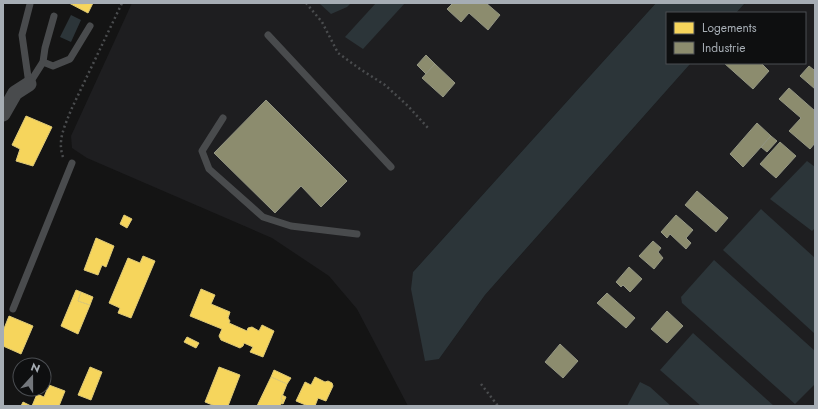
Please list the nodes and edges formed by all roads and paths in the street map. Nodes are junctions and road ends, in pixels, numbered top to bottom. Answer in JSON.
{"nodes":[{"id":1,"x":122,"y":3,"type":"edge"},
{"id":2,"x":306,"y":3,"type":"edge"},
{"id":3,"x":30,"y":4,"type":"edge"},
{"id":4,"x":54,"y":16,"type":"dead end"},
{"id":5,"x":90,"y":26,"type":"dead end"},
{"id":6,"x":268,"y":34,"type":"dead end"},
{"id":7,"x":43,"y":62,"type":"junction"},
{"id":8,"x":29,"y":84,"type":"junction"},
{"id":9,"x":3,"y":114,"type":"edge"},
{"id":10,"x":223,"y":118,"type":"dead end"},
{"id":11,"x":428,"y":128,"type":"dead end"},
{"id":12,"x":65,"y":161,"type":"dead end"},
{"id":13,"x":72,"y":163,"type":"dead end"},
{"id":14,"x":391,"y":167,"type":"dead end"},
{"id":15,"x":357,"y":234,"type":"dead end"},
{"id":16,"x":12,"y":309,"type":"dead end"},
{"id":17,"x":481,"y":384,"type":"dead end"},
{"id":18,"x":498,"y":406,"type":"edge"}],
"edges":[{"from":1,"to":12,"type":"path"},
{"from":2,"to":11,"type":"path"},
{"from":3,"to":8,"type":"lane"},
{"from":4,"to":7,"type":"lane"},
{"from":5,"to":7,"type":"lane"},
{"from":6,"to":14,"type":"lane"},
{"from":7,"to":8,"type":"lane"},
{"from":8,"to":9,"type":"street"},
{"from":10,"to":15,"type":"lane"},
{"from":13,"to":16,"type":"lane"},
{"from":17,"to":18,"type":"path"}]}
